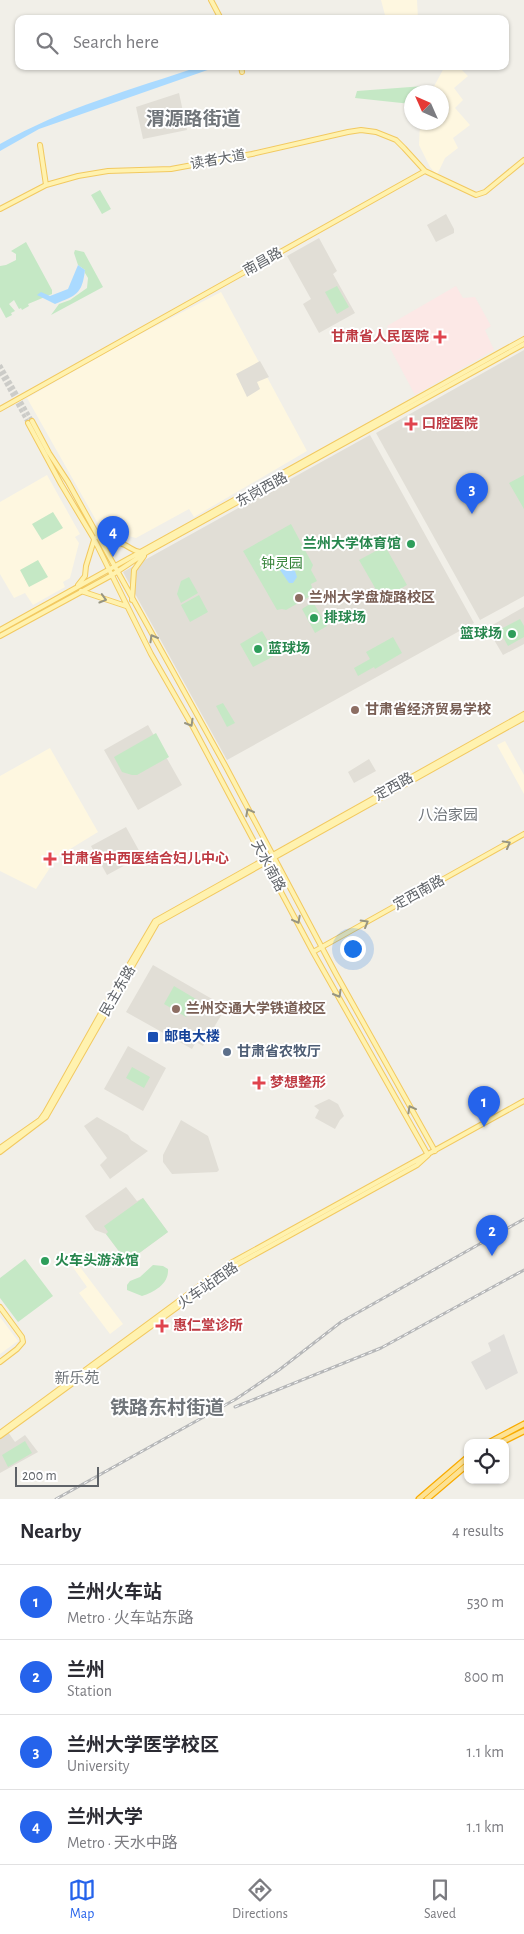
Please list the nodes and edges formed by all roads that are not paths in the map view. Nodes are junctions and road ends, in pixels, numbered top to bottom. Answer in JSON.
{"nodes":[{"id":1,"x":211,"y":0,"type":"edge"},
{"id":2,"x":219,"y":15,"type":"edge"},
{"id":3,"x":40,"y":146,"type":"dead end"},
{"id":4,"x":524,"y":160,"type":"edge"},
{"id":5,"x":425,"y":172,"type":"junction"},
{"id":6,"x":46,"y":185,"type":"junction"},
{"id":7,"x":0,"y":209,"type":"edge"},
{"id":8,"x":524,"y":339,"type":"edge"},
{"id":9,"x":524,"y":344,"type":"edge"},
{"id":10,"x":0,"y":409,"type":"edge"},
{"id":11,"x":95,"y":538,"type":"junction"},
{"id":12,"x":146,"y":551,"type":"junction"},
{"id":13,"x":113,"y":566,"type":"junction"},
{"id":14,"x":108,"y":569,"type":"junction"},
{"id":15,"x":116,"y":572,"type":"junction"},
{"id":16,"x":112,"y":575,"type":"junction"},
{"id":17,"x":81,"y":591,"type":"junction"},
{"id":18,"x":69,"y":592,"type":"junction"},
{"id":19,"x":132,"y":600,"type":"junction"},
{"id":20,"x":126,"y":606,"type":"junction"},
{"id":21,"x":0,"y":630,"type":"edge"},
{"id":22,"x":0,"y":636,"type":"edge"},
{"id":23,"x":524,"y":714,"type":"edge"},
{"id":24,"x":524,"y":718,"type":"edge"},
{"id":25,"x":524,"y":834,"type":"edge"},
{"id":26,"x":273,"y":857,"type":"junction"},
{"id":27,"x":265,"y":860,"type":"junction"},
{"id":28,"x":323,"y":947,"type":"junction"},
{"id":29,"x":313,"y":952,"type":"junction"},
{"id":30,"x":524,"y":1101,"type":"edge"},
{"id":31,"x":420,"y":1125,"type":"junction"},
{"id":32,"x":414,"y":1129,"type":"junction"},
{"id":33,"x":0,"y":1150,"type":"edge"},
{"id":34,"x":435,"y":1151,"type":"junction"},
{"id":35,"x":428,"y":1155,"type":"junction"},
{"id":36,"x":0,"y":1307,"type":"edge"},
{"id":37,"x":0,"y":1362,"type":"edge"},
{"id":38,"x":524,"y":1424,"type":"edge"},
{"id":39,"x":524,"y":1431,"type":"edge"},
{"id":40,"x":0,"y":1434,"type":"edge"},
{"id":41,"x":496,"y":1439,"type":"edge"},
{"id":42,"x":508,"y":1439,"type":"edge"},
{"id":43,"x":464,"y":1460,"type":"edge"},
{"id":44,"x":464,"y":1467,"type":"edge"},
{"id":45,"x":419,"y":1499,"type":"edge"},
{"id":46,"x":427,"y":1499,"type":"edge"}],
"edges":[{"from":1,"to":2,"type":"main road"},
{"from":3,"to":6,"type":"main road"},
{"from":4,"to":5,"type":"main road"},
{"from":5,"to":6,"type":"main road","name":"读者大道"},
{"from":5,"to":10,"type":"main road","name":"南昌路"},
{"from":6,"to":7,"type":"main road","name":"读者大道"},
{"from":8,"to":12,"type":"main road","name":"东岗西路"},
{"from":9,"to":12,"type":"main road","name":"东岗西路"},
{"from":11,"to":11,"type":"main road"},
{"from":11,"to":12,"type":"main road"},
{"from":11,"to":13,"type":"main road","name":"天水南路"},
{"from":11,"to":14,"type":"main road","name":"天水南路"},
{"from":11,"to":18,"type":"main road"},
{"from":12,"to":13,"type":"main road","name":"东岗西路"},
{"from":12,"to":15,"type":"main road","name":"东岗西路"},
{"from":12,"to":19,"type":"main road"},
{"from":13,"to":14,"type":"main road","name":"东岗西路"},
{"from":13,"to":15,"type":"main road","name":"天水南路"},
{"from":14,"to":16,"type":"main road","name":"天水南路"},
{"from":14,"to":18,"type":"main road","name":"东岗西路"},
{"from":15,"to":16,"type":"main road","name":"东岗西路"},
{"from":15,"to":19,"type":"main road","name":"天水南路"},
{"from":16,"to":17,"type":"main road","name":"东岗西路"},
{"from":16,"to":20,"type":"main road","name":"天水南路"},
{"from":17,"to":20,"type":"main road","one_way":true},
{"from":17,"to":22,"type":"main road","name":"东岗西路"},
{"from":18,"to":21,"type":"main road","name":"东岗西路"},
{"from":26,"to":19,"type":"main road","name":"天水南路","one_way":true},
{"from":20,"to":27,"type":"main road","name":"天水南路","one_way":true},
{"from":23,"to":26,"type":"main road","name":"定西路"},
{"from":24,"to":26,"type":"main road","name":"定西路"},
{"from":28,"to":25,"type":"main road","name":"定西南路","one_way":true},
{"from":26,"to":27,"type":"main road","name":"定西路"},
{"from":26,"to":28,"type":"main road","name":"天水南路"},
{"from":27,"to":29,"type":"main road","name":"天水南路","one_way":true},
{"from":27,"to":33,"type":"main road","name":"民主东路"},
{"from":28,"to":29,"type":"main road","name":"定西南路"},
{"from":31,"to":28,"type":"main road","name":"天水南路","one_way":true},
{"from":29,"to":32,"type":"main road","name":"天水南路","one_way":true},
{"from":30,"to":34,"type":"main road","name":"火车站西路"},
{"from":31,"to":32,"type":"main road"},
{"from":31,"to":34,"type":"main road","name":"天水南路"},
{"from":32,"to":35,"type":"main road","name":"天水南路"},
{"from":34,"to":35,"type":"main road","name":"火车站西路"},
{"from":35,"to":40,"type":"main road","name":"火车站西路"},
{"from":36,"to":37,"type":"main road"},
{"from":38,"to":41,"type":"highway"},
{"from":39,"to":42,"type":"highway"},
{"from":43,"to":45,"type":"highway"},
{"from":44,"to":46,"type":"highway"}]}
